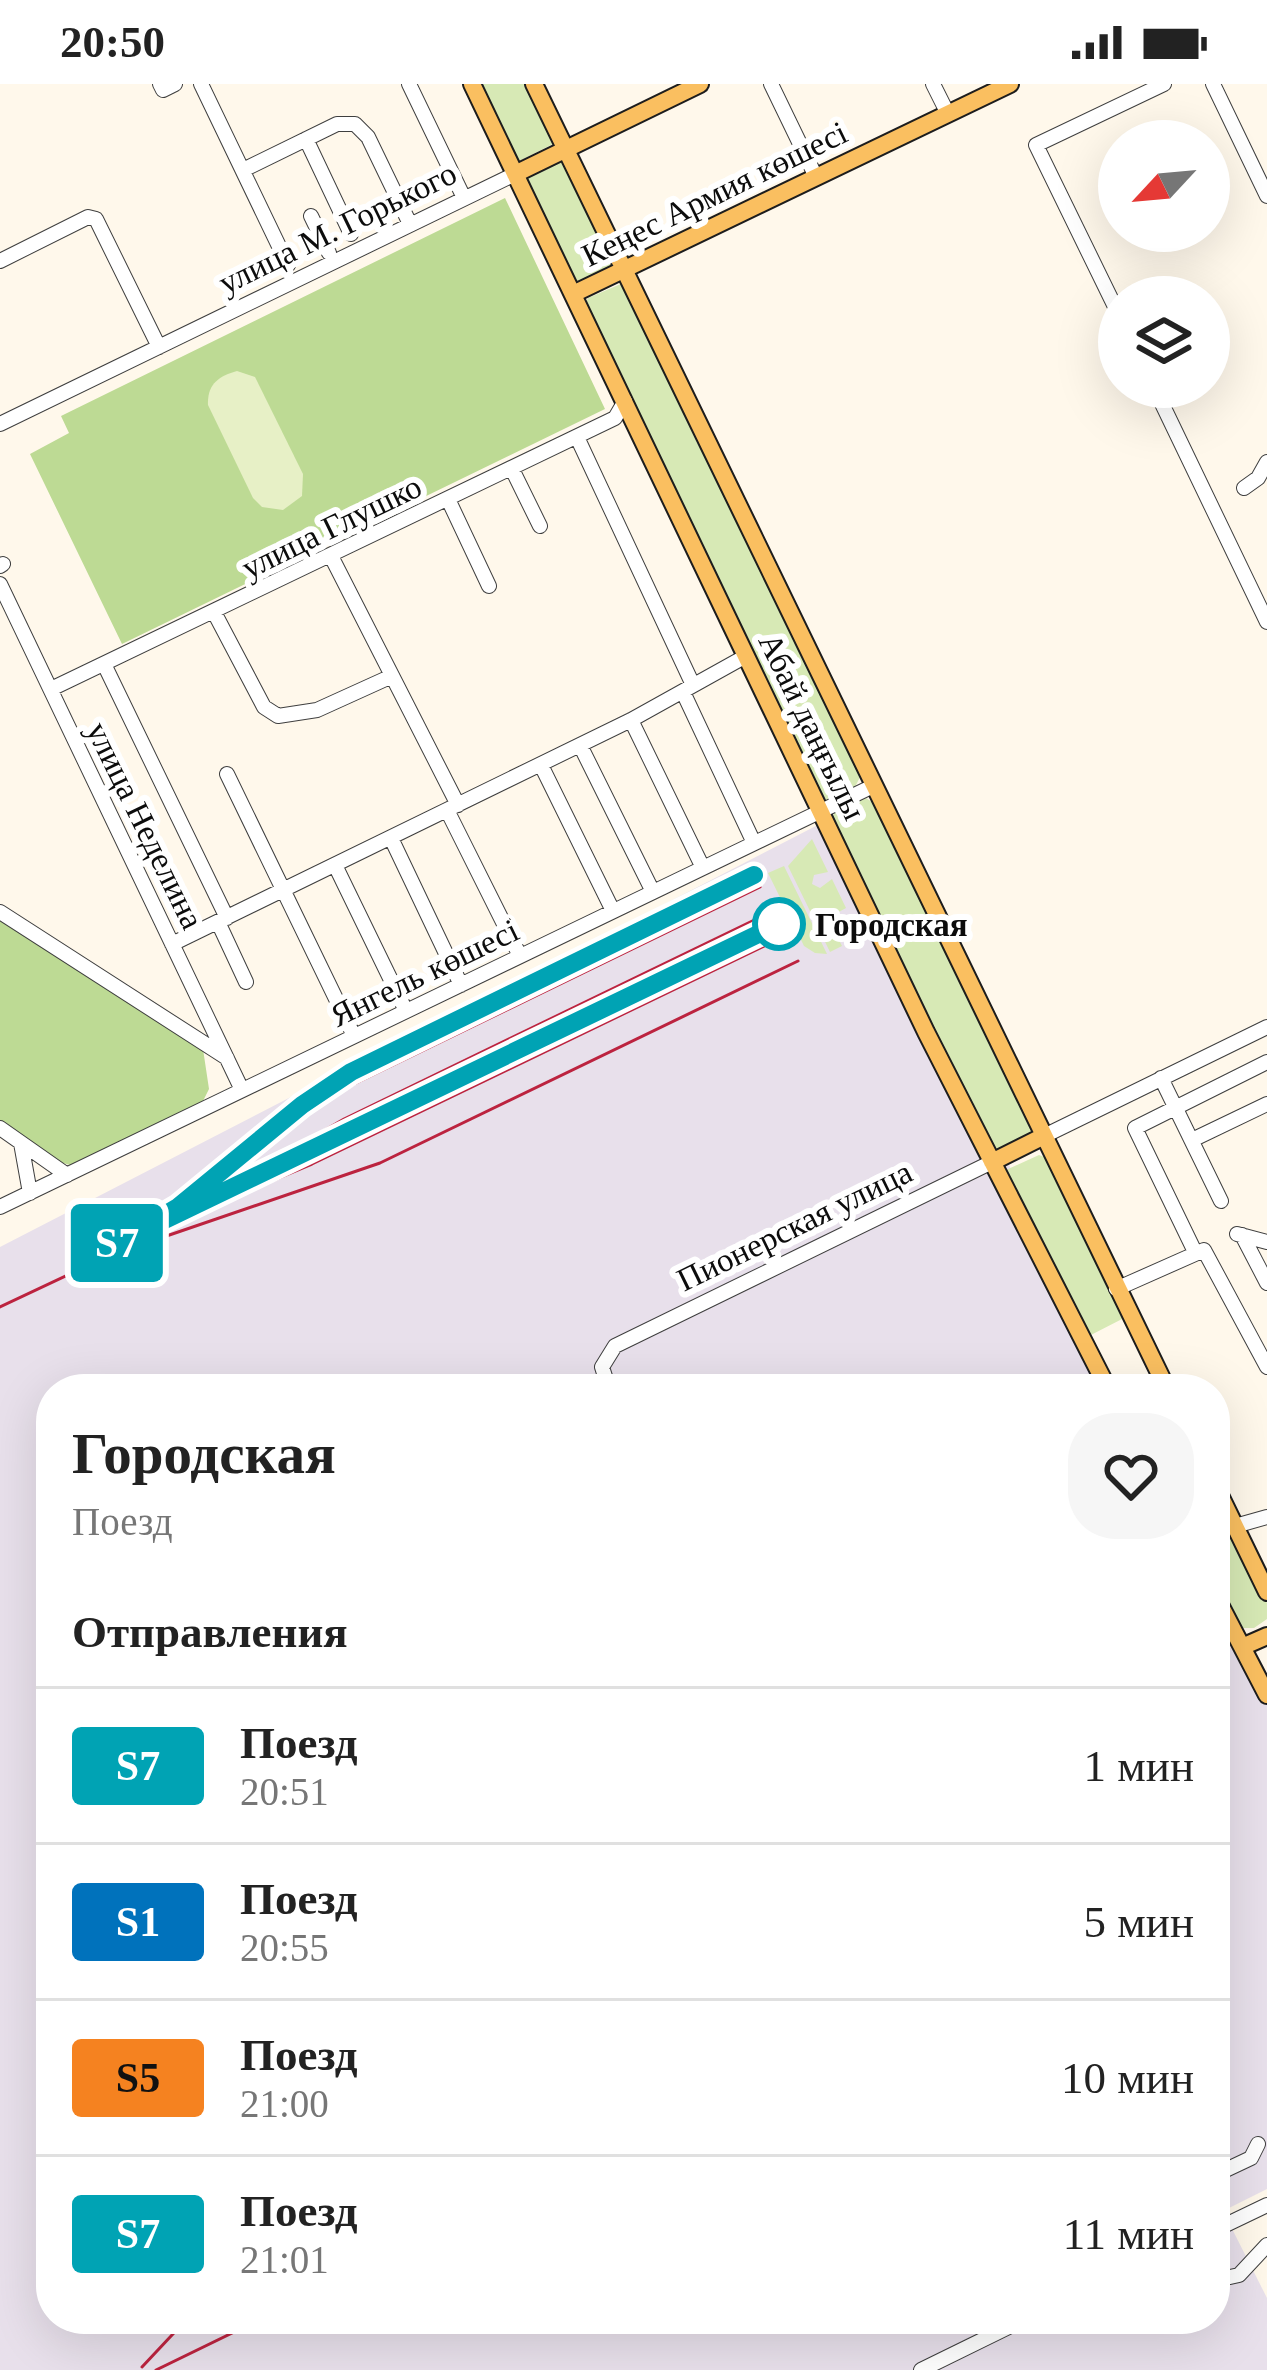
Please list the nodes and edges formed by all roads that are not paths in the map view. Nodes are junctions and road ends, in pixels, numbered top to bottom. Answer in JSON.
{"nodes":[{"id":1,"x":160,"y":84,"type":"edge"},
{"id":2,"x":175,"y":84,"type":"edge"},
{"id":3,"x":202,"y":84,"type":"edge"},
{"id":4,"x":410,"y":84,"type":"edge"},
{"id":5,"x":472,"y":84,"type":"edge"},
{"id":6,"x":534,"y":84,"type":"edge"},
{"id":7,"x":700,"y":84,"type":"edge"},
{"id":8,"x":771,"y":84,"type":"edge"},
{"id":9,"x":933,"y":84,"type":"edge"},
{"id":10,"x":1010,"y":84,"type":"edge"},
{"id":11,"x":1164,"y":84,"type":"edge"},
{"id":12,"x":1213,"y":84,"type":"edge"},
{"id":13,"x":948,"y":114,"type":"junction"},
{"id":14,"x":306,"y":139,"type":"junction"},
{"id":15,"x":565,"y":148,"type":"junction"},
{"id":16,"x":243,"y":170,"type":"junction"},
{"id":17,"x":515,"y":174,"type":"junction"},
{"id":18,"x":816,"y":178,"type":"junction"},
{"id":19,"x":1267,"y":196,"type":"edge"},
{"id":20,"x":464,"y":198,"type":"junction"},
{"id":21,"x":311,"y":216,"type":"dead end"},
{"id":22,"x":410,"y":224,"type":"junction"},
{"id":23,"x":351,"y":234,"type":"dead end"},
{"id":24,"x":329,"y":254,"type":"dead end"},
{"id":25,"x":0,"y":261,"type":"edge"},
{"id":26,"x":288,"y":265,"type":"dead end"},
{"id":27,"x":624,"y":270,"type":"junction"},
{"id":28,"x":1100,"y":276,"type":"edge"},
{"id":29,"x":573,"y":294,"type":"junction"},
{"id":30,"x":159,"y":347,"type":"junction"},
{"id":31,"x":625,"y":401,"type":"junction"},
{"id":32,"x":1164,"y":408,"type":"edge"},
{"id":33,"x":0,"y":424,"type":"edge"},
{"id":34,"x":577,"y":437,"type":"junction"},
{"id":35,"x":1267,"y":462,"type":"edge"},
{"id":36,"x":512,"y":469,"type":"junction"},
{"id":37,"x":1244,"y":488,"type":"dead end"},
{"id":38,"x":448,"y":500,"type":"junction"},
{"id":39,"x":540,"y":526,"type":"dead end"},
{"id":40,"x":331,"y":556,"type":"junction"},
{"id":41,"x":0,"y":584,"type":"edge"},
{"id":42,"x":489,"y":586,"type":"dead end"},
{"id":43,"x":214,"y":612,"type":"junction"},
{"id":44,"x":1267,"y":622,"type":"edge"},
{"id":45,"x":746,"y":656,"type":"junction"},
{"id":46,"x":104,"y":664,"type":"junction"},
{"id":47,"x":392,"y":676,"type":"junction"},
{"id":48,"x":51,"y":689,"type":"junction"},
{"id":49,"x":688,"y":689,"type":"junction"},
{"id":50,"x":632,"y":720,"type":"junction"},
{"id":51,"x":580,"y":745,"type":"junction"},
{"id":52,"x":541,"y":765,"type":"junction"},
{"id":53,"x":226,"y":775,"type":"dead end"},
{"id":54,"x":872,"y":787,"type":"junction"},
{"id":55,"x":453,"y":808,"type":"junction"},
{"id":56,"x":820,"y":811,"type":"junction"},
{"id":57,"x":391,"y":838,"type":"junction"},
{"id":58,"x":754,"y":843,"type":"junction"},
{"id":59,"x":335,"y":865,"type":"junction"},
{"id":60,"x":704,"y":868,"type":"junction"},
{"id":61,"x":284,"y":890,"type":"junction"},
{"id":62,"x":652,"y":892,"type":"junction"},
{"id":63,"x":613,"y":911,"type":"junction"},
{"id":64,"x":0,"y":912,"type":"edge"},
{"id":65,"x":223,"y":920,"type":"junction"},
{"id":66,"x":172,"y":944,"type":"junction"},
{"id":67,"x":520,"y":956,"type":"junction"},
{"id":68,"x":246,"y":982,"type":"dead end"},
{"id":69,"x":461,"y":985,"type":"junction"},
{"id":70,"x":406,"y":1011,"type":"junction"},
{"id":71,"x":1267,"y":1027,"type":"edge"},
{"id":72,"x":353,"y":1036,"type":"junction"},
{"id":73,"x":1248,"y":1036,"type":"junction"},
{"id":74,"x":227,"y":1058,"type":"junction"},
{"id":75,"x":1266,"y":1066,"type":"edge"},
{"id":76,"x":1161,"y":1078,"type":"junction"},
{"id":77,"x":242,"y":1090,"type":"junction"},
{"id":78,"x":1267,"y":1104,"type":"edge"},
{"id":79,"x":1176,"y":1108,"type":"junction"},
{"id":80,"x":0,"y":1127,"type":"edge"},
{"id":81,"x":1042,"y":1137,"type":"junction"},
{"id":82,"x":1192,"y":1140,"type":"junction"},
{"id":83,"x":21,"y":1142,"type":"junction"},
{"id":84,"x":992,"y":1162,"type":"junction"},
{"id":85,"x":67,"y":1175,"type":"junction"},
{"id":86,"x":30,"y":1193,"type":"junction"},
{"id":87,"x":1222,"y":1201,"type":"dead end"},
{"id":88,"x":0,"y":1207,"type":"edge"},
{"id":89,"x":1267,"y":1242,"type":"edge"},
{"id":90,"x":1195,"y":1252,"type":"junction"},
{"id":91,"x":1267,"y":1282,"type":"edge"},
{"id":92,"x":1116,"y":1288,"type":"junction"},
{"id":93,"x":1267,"y":1366,"type":"edge"},
{"id":94,"x":604,"y":1374,"type":"edge"},
{"id":95,"x":1100,"y":1374,"type":"edge"},
{"id":96,"x":1159,"y":1374,"type":"edge"},
{"id":97,"x":1230,"y":1516,"type":"edge"},
{"id":98,"x":1267,"y":1517,"type":"edge"},
{"id":99,"x":1235,"y":1526,"type":"junction"},
{"id":100,"x":1267,"y":1592,"type":"edge"},
{"id":101,"x":1230,"y":1634,"type":"edge"},
{"id":102,"x":1267,"y":1636,"type":"edge"},
{"id":103,"x":1236,"y":1650,"type":"junction"},
{"id":104,"x":1267,"y":1695,"type":"edge"},
{"id":105,"x":1262,"y":2142,"type":"edge"},
{"id":106,"x":1240,"y":2152,"type":"dead end"},
{"id":107,"x":1230,"y":2168,"type":"edge"},
{"id":108,"x":1267,"y":2205,"type":"edge"},
{"id":109,"x":1230,"y":2223,"type":"edge"},
{"id":110,"x":1267,"y":2245,"type":"edge"},
{"id":111,"x":1231,"y":2277,"type":"dead end"},
{"id":112,"x":994,"y":2334,"type":"edge"},
{"id":113,"x":921,"y":2370,"type":"edge"}],
"edges":[{"from":1,"to":2,"type":"street"},
{"from":3,"to":16,"type":"street"},
{"from":4,"to":20,"type":"street"},
{"from":5,"to":17,"type":"main road","name":"Абай даңғылы"},
{"from":6,"to":15,"type":"main road","name":"Абай даңғылы"},
{"from":7,"to":15,"type":"main road","name":"улица М. Горького"},
{"from":8,"to":18,"type":"street"},
{"from":9,"to":13,"type":"street"},
{"from":10,"to":13,"type":"main road","name":"Кеңес Армия көшесі"},
{"from":11,"to":28,"type":"street"},
{"from":12,"to":19,"type":"street"},
{"from":13,"to":18,"type":"main road","name":"Кеңес Армия көшесі"},
{"from":14,"to":16,"type":"street"},
{"from":14,"to":22,"type":"street"},
{"from":14,"to":23,"type":"street"},
{"from":15,"to":17,"type":"main road","name":"улица М. Горького"},
{"from":15,"to":27,"type":"main road","name":"Абай даңғылы"},
{"from":16,"to":26,"type":"street"},
{"from":17,"to":20,"type":"street","name":"улица М. Горького"},
{"from":17,"to":29,"type":"main road","name":"Абай даңғылы"},
{"from":18,"to":27,"type":"main road","name":"Кеңес Армия көшесі"},
{"from":20,"to":22,"type":"street","name":"улица М. Горького"},
{"from":21,"to":24,"type":"street"},
{"from":22,"to":30,"type":"street","name":"улица М. Горького"},
{"from":25,"to":30,"type":"street"},
{"from":27,"to":29,"type":"main road","name":"Кеңес Армия көшесі"},
{"from":27,"to":54,"type":"main road","name":"Абай даңғылы"},
{"from":29,"to":31,"type":"main road","name":"Абай даңғылы"},
{"from":30,"to":33,"type":"street","name":"улица М. Горького"},
{"from":31,"to":34,"type":"street","name":"улица Глушко"},
{"from":31,"to":45,"type":"main road","name":"Абай даңғылы"},
{"from":32,"to":44,"type":"street"},
{"from":34,"to":36,"type":"street","name":"улица Глушко"},
{"from":34,"to":49,"type":"street"},
{"from":35,"to":37,"type":"street"},
{"from":36,"to":38,"type":"street","name":"улица Глушко"},
{"from":36,"to":39,"type":"street"},
{"from":38,"to":40,"type":"street","name":"улица Глушко"},
{"from":38,"to":42,"type":"street"},
{"from":40,"to":43,"type":"street","name":"улица Глушко"},
{"from":40,"to":47,"type":"street"},
{"from":41,"to":48,"type":"street","name":"улица Неделина"},
{"from":43,"to":46,"type":"street","name":"улица Глушко"},
{"from":43,"to":47,"type":"street"},
{"from":45,"to":49,"type":"street"},
{"from":45,"to":56,"type":"main road","name":"Абай даңғылы"},
{"from":46,"to":48,"type":"street","name":"улица Глушко"},
{"from":46,"to":65,"type":"street"},
{"from":47,"to":55,"type":"street"},
{"from":48,"to":66,"type":"street","name":"улица Неделина"},
{"from":49,"to":50,"type":"street"},
{"from":49,"to":58,"type":"street"},
{"from":50,"to":51,"type":"street"},
{"from":50,"to":60,"type":"street"},
{"from":51,"to":52,"type":"street"},
{"from":51,"to":62,"type":"street"},
{"from":52,"to":55,"type":"street"},
{"from":52,"to":63,"type":"street"},
{"from":53,"to":61,"type":"street"},
{"from":54,"to":56,"type":"street","name":"Янгель көшесі"},
{"from":54,"to":81,"type":"main road","name":"Абай даңғылы"},
{"from":55,"to":57,"type":"street"},
{"from":55,"to":67,"type":"street"},
{"from":56,"to":58,"type":"street","name":"Янгель көшесі"},
{"from":56,"to":84,"type":"main road","name":"Абай даңғылы"},
{"from":57,"to":59,"type":"street"},
{"from":57,"to":69,"type":"street"},
{"from":58,"to":60,"type":"street","name":"Янгель көшесі"},
{"from":59,"to":61,"type":"street"},
{"from":59,"to":70,"type":"street"},
{"from":60,"to":62,"type":"street","name":"Янгель көшесі"},
{"from":61,"to":65,"type":"street"},
{"from":61,"to":72,"type":"street"},
{"from":62,"to":63,"type":"street","name":"Янгель көшесі"},
{"from":63,"to":67,"type":"street","name":"Янгель көшесі"},
{"from":64,"to":74,"type":"street"},
{"from":65,"to":66,"type":"street"},
{"from":65,"to":68,"type":"street"},
{"from":66,"to":74,"type":"street","name":"улица Неделина"},
{"from":67,"to":69,"type":"street","name":"Янгель көшесі"},
{"from":69,"to":70,"type":"street","name":"Янгель көшесі"},
{"from":70,"to":72,"type":"street","name":"Янгель көшесі"},
{"from":71,"to":73,"type":"street"},
{"from":72,"to":77,"type":"street","name":"Янгель көшесі"},
{"from":73,"to":75,"type":"street"},
{"from":73,"to":76,"type":"street"},
{"from":74,"to":77,"type":"street","name":"улица Неделина"},
{"from":75,"to":79,"type":"street"},
{"from":76,"to":79,"type":"street"},
{"from":76,"to":81,"type":"street"},
{"from":77,"to":85,"type":"street","name":"Янгель көшесі"},
{"from":78,"to":82,"type":"street"},
{"from":79,"to":82,"type":"street"},
{"from":79,"to":90,"type":"street"},
{"from":80,"to":83,"type":"street"},
{"from":81,"to":84,"type":"main road","name":"Пионерская улица"},
{"from":81,"to":92,"type":"main road","name":"Абай даңғылы"},
{"from":82,"to":87,"type":"street"},
{"from":83,"to":85,"type":"street"},
{"from":83,"to":86,"type":"street"},
{"from":84,"to":94,"type":"street","name":"Пионерская улица"},
{"from":84,"to":95,"type":"main road","name":"Абай даңғылы"},
{"from":85,"to":86,"type":"street","name":"Янгель көшесі"},
{"from":86,"to":88,"type":"street","name":"Янгель көшесі"},
{"from":89,"to":91,"type":"street"},
{"from":90,"to":92,"type":"street"},
{"from":90,"to":93,"type":"street"},
{"from":92,"to":96,"type":"main road","name":"Абай даңғылы"},
{"from":97,"to":99,"type":"main road"},
{"from":98,"to":99,"type":"street"},
{"from":99,"to":100,"type":"main road"},
{"from":101,"to":103,"type":"main road"},
{"from":102,"to":103,"type":"main road"},
{"from":103,"to":104,"type":"main road"},
{"from":105,"to":106,"type":"street"},
{"from":105,"to":107,"type":"street"},
{"from":108,"to":109,"type":"street"},
{"from":110,"to":111,"type":"street"},
{"from":112,"to":113,"type":"street"}]}
